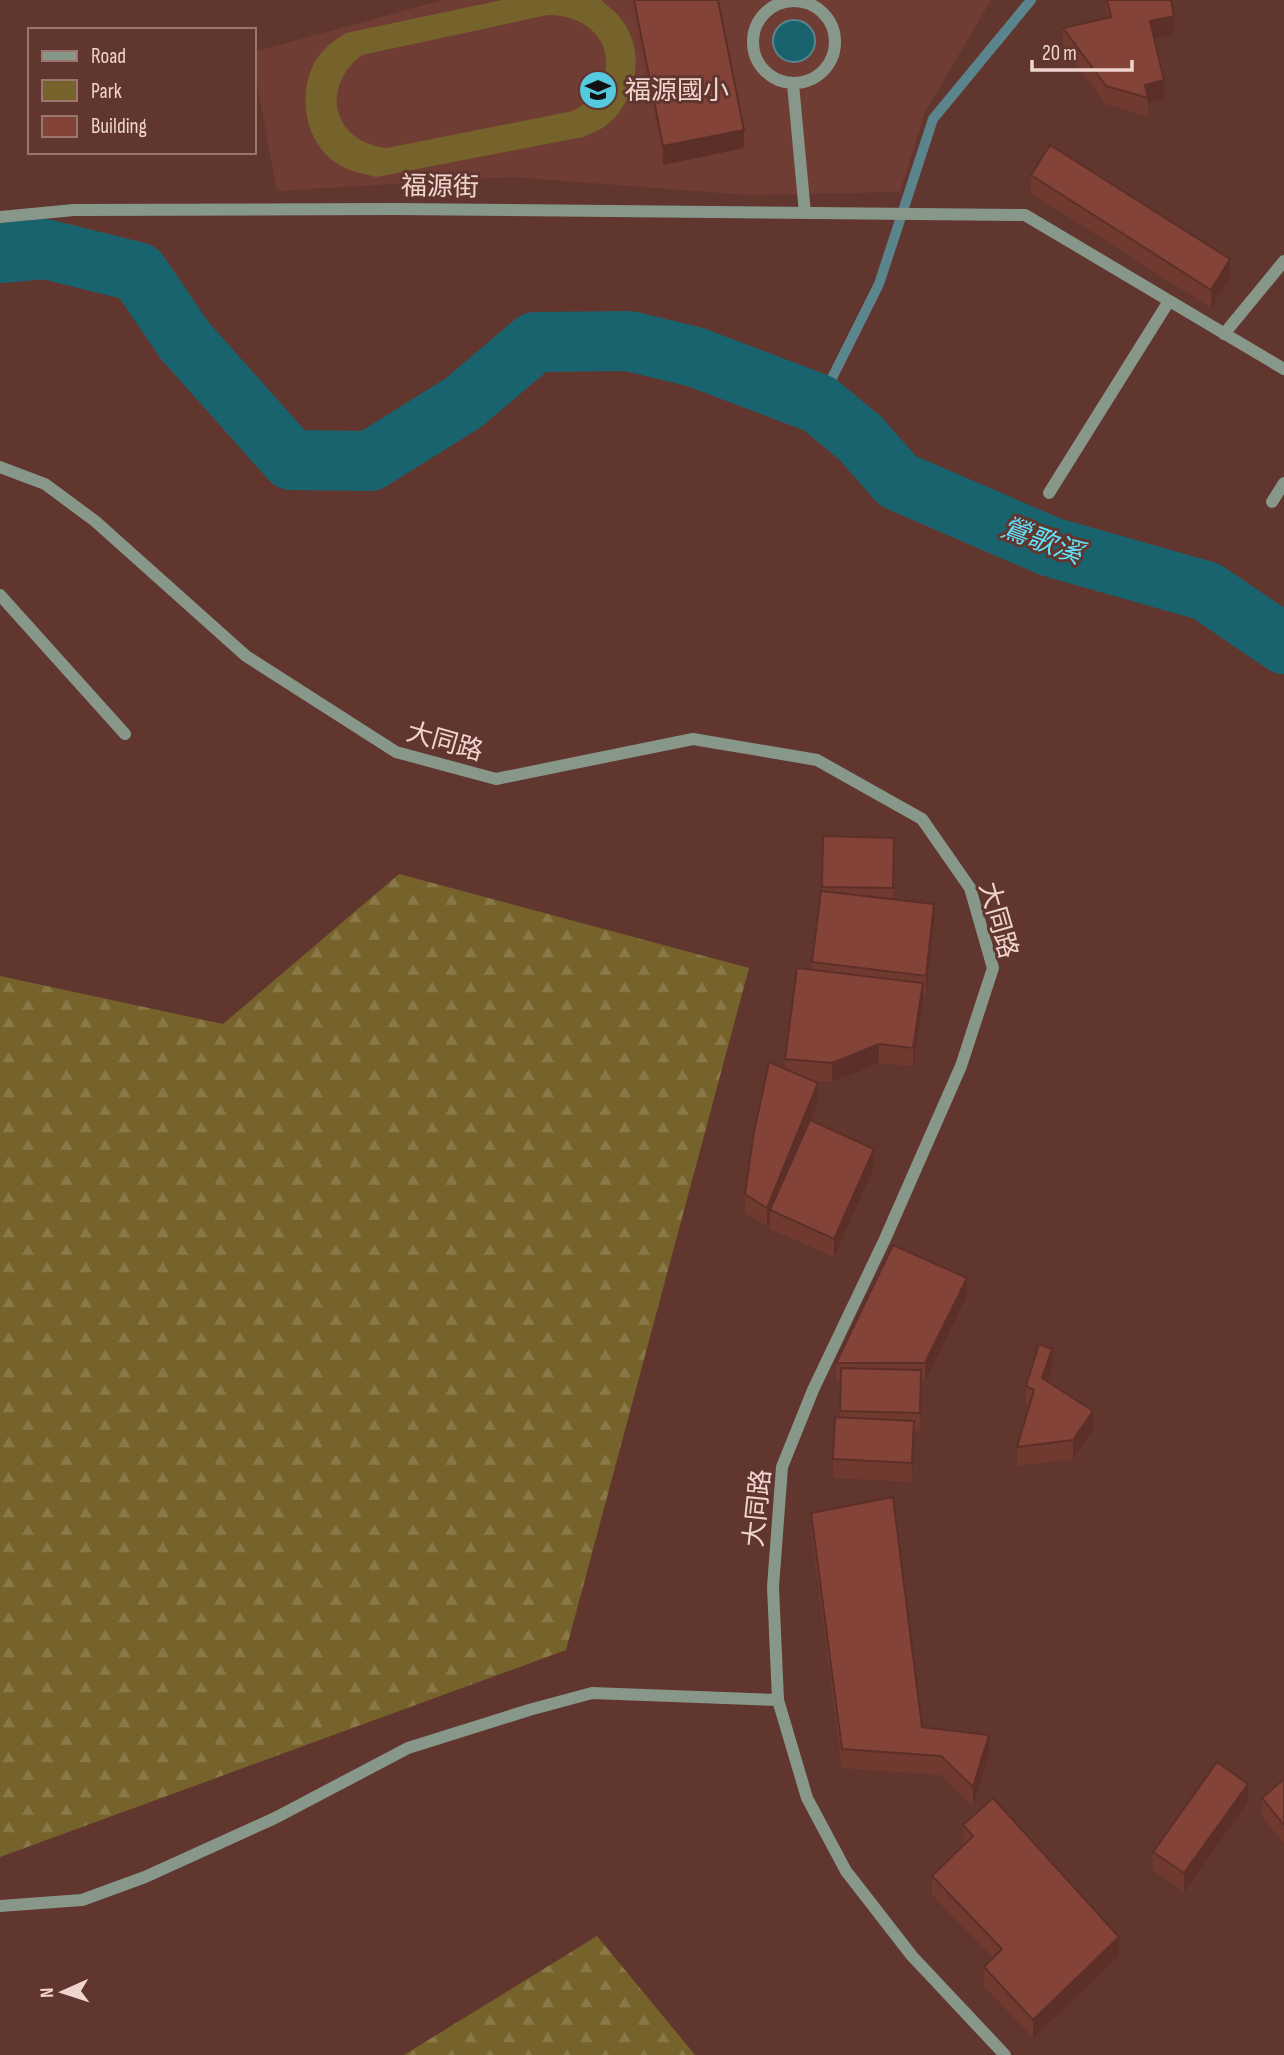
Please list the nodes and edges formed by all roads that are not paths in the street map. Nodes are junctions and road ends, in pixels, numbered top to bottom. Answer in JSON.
{"nodes":[{"id":1,"x":793,"y":84,"type":"junction"},
{"id":2,"x":805,"y":213,"type":"junction"},
{"id":3,"x":0,"y":217,"type":"edge"},
{"id":4,"x":1284,"y":261,"type":"edge"},
{"id":5,"x":1169,"y":301,"type":"junction"},
{"id":6,"x":1224,"y":334,"type":"junction"},
{"id":7,"x":1284,"y":369,"type":"edge"},
{"id":8,"x":0,"y":467,"type":"edge"},
{"id":9,"x":1284,"y":483,"type":"edge"},
{"id":10,"x":1049,"y":493,"type":"dead end"},
{"id":11,"x":1272,"y":502,"type":"dead end"},
{"id":12,"x":0,"y":595,"type":"edge"},
{"id":13,"x":125,"y":734,"type":"dead end"},
{"id":14,"x":778,"y":1700,"type":"junction"},
{"id":15,"x":0,"y":1906,"type":"edge"},
{"id":16,"x":1005,"y":2055,"type":"edge"}],
"edges":[{"from":1,"to":1,"type":"street"},
{"from":1,"to":2,"type":"street"},
{"from":2,"to":3,"type":"street","name":"福源街"},
{"from":2,"to":5,"type":"street","name":"福源街"},
{"from":4,"to":6,"type":"street"},
{"from":5,"to":6,"type":"street","name":"福源街"},
{"from":5,"to":10,"type":"street"},
{"from":6,"to":7,"type":"street","name":"福源街"},
{"from":8,"to":14,"type":"street","name":"大同路"},
{"from":9,"to":11,"type":"street"},
{"from":12,"to":13,"type":"street"},
{"from":14,"to":15,"type":"street"},
{"from":14,"to":16,"type":"street","name":"大同路"}]}
